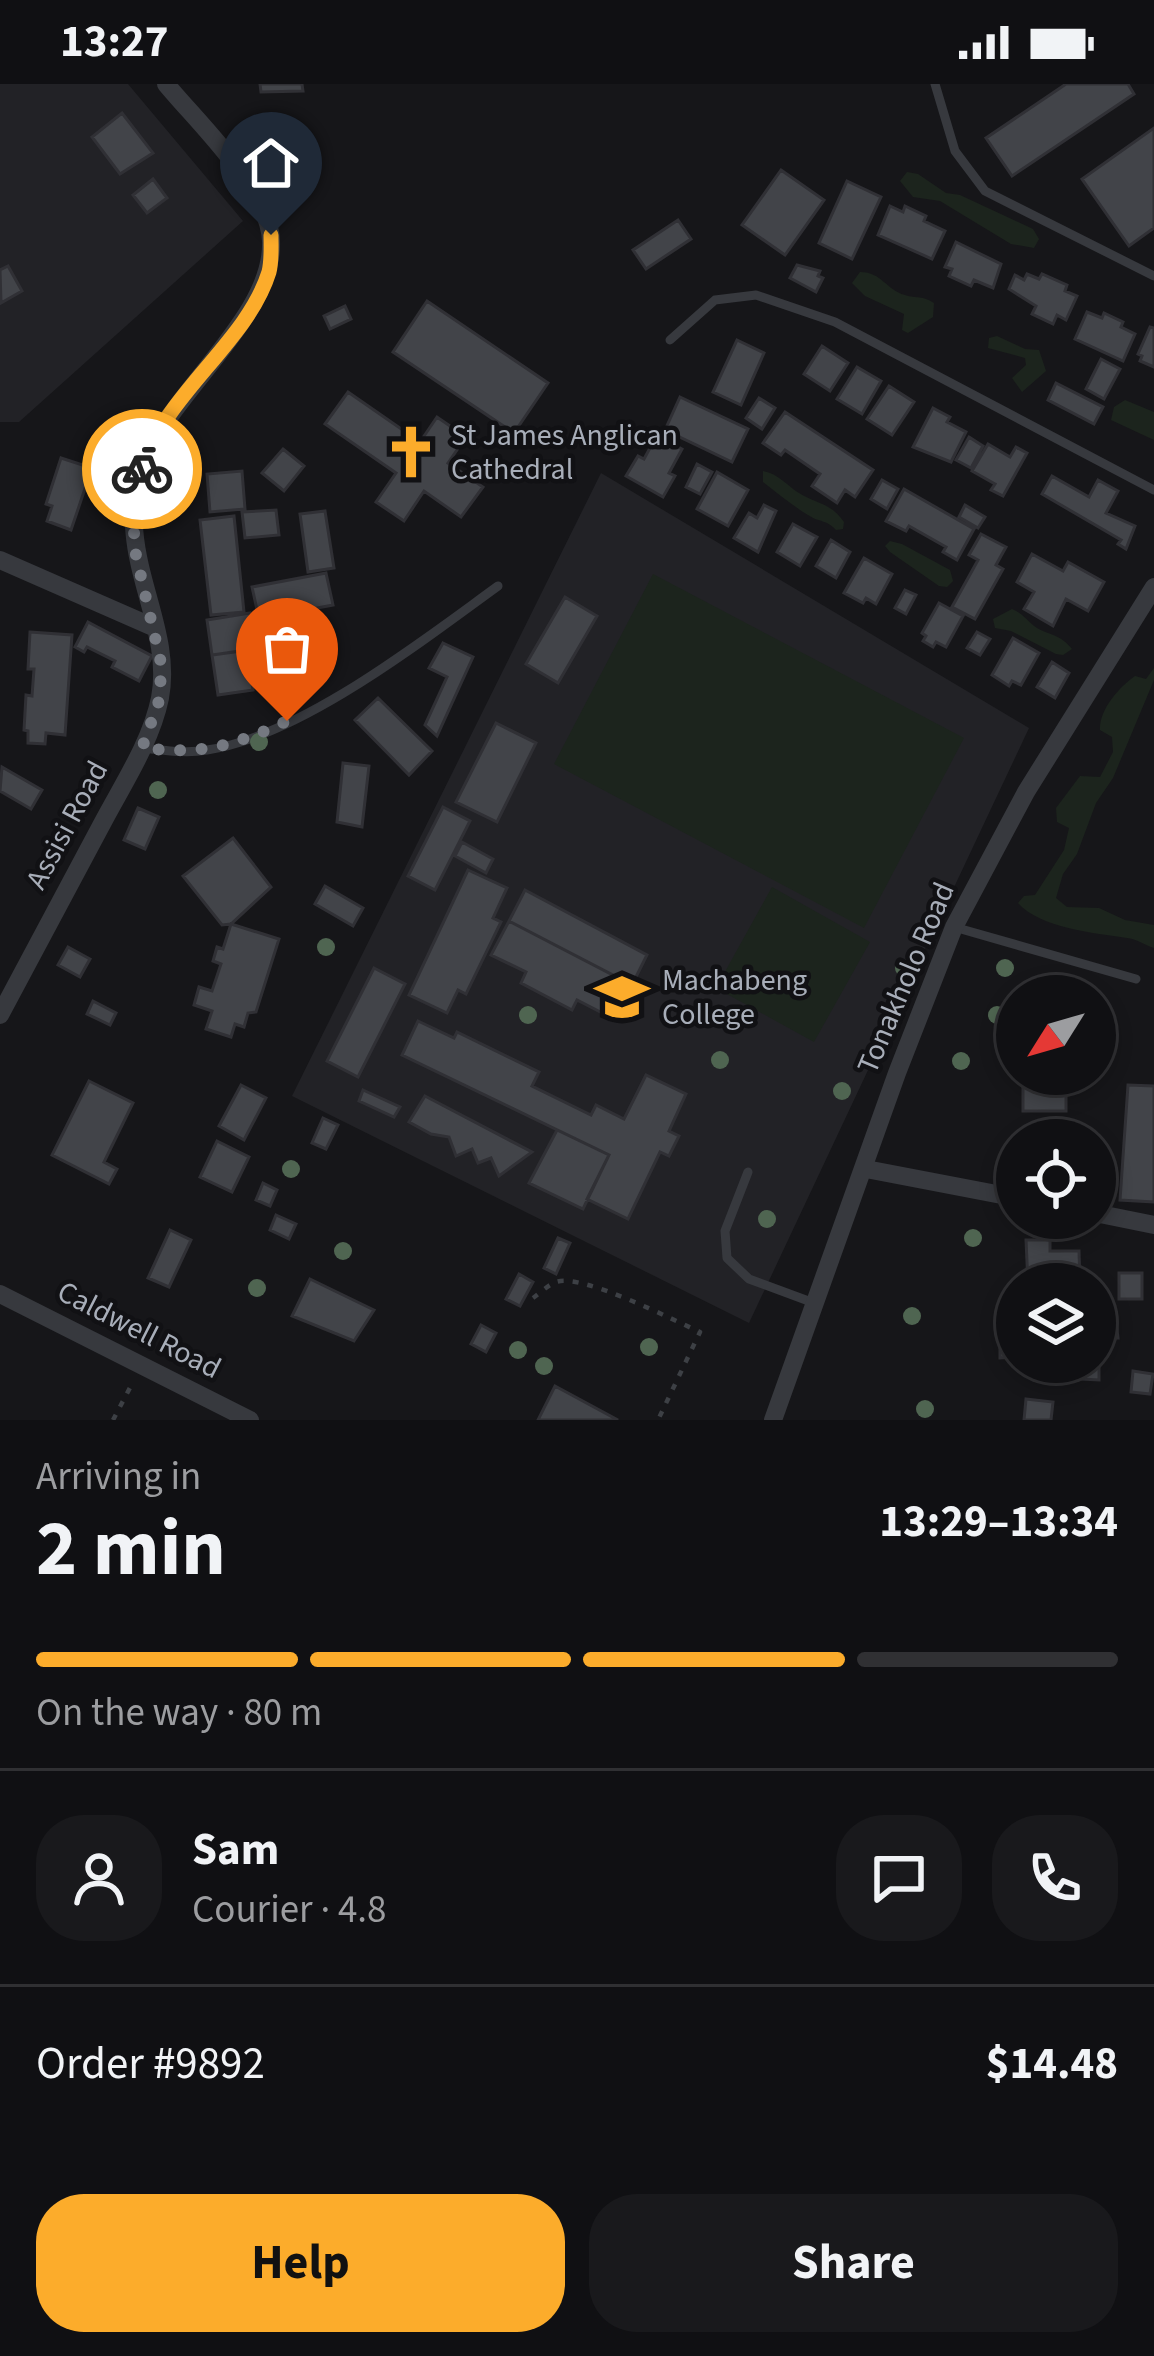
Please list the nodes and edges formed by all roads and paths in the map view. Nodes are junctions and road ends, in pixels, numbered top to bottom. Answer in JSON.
{"nodes":[{"id":1,"x":166,"y":84,"type":"edge"},
{"id":2,"x":935,"y":84,"type":"edge"},
{"id":3,"x":1154,"y":276,"type":"edge"},
{"id":4,"x":670,"y":340,"type":"dead end"},
{"id":5,"x":1154,"y":490,"type":"edge"},
{"id":6,"x":0,"y":560,"type":"edge"},
{"id":7,"x":498,"y":586,"type":"dead end"},
{"id":8,"x":1154,"y":586,"type":"edge"},
{"id":9,"x":153,"y":627,"type":"junction"},
{"id":10,"x":142,"y":748,"type":"junction"},
{"id":11,"x":954,"y":927,"type":"junction"},
{"id":12,"x":1136,"y":979,"type":"dead end"},
{"id":13,"x":0,"y":1016,"type":"edge"},
{"id":14,"x":866,"y":1169,"type":"junction"},
{"id":15,"x":748,"y":1172,"type":"dead end"},
{"id":16,"x":996,"y":1194,"type":"edge"},
{"id":17,"x":1116,"y":1217,"type":"edge"},
{"id":18,"x":1154,"y":1225,"type":"edge"},
{"id":19,"x":0,"y":1294,"type":"edge"},
{"id":20,"x":532,"y":1298,"type":"dead end"},
{"id":21,"x":814,"y":1303,"type":"junction"},
{"id":22,"x":142,"y":1366,"type":"junction"},
{"id":23,"x":113,"y":1420,"type":"edge"},
{"id":24,"x":250,"y":1420,"type":"edge"},
{"id":25,"x":658,"y":1420,"type":"edge"},
{"id":26,"x":773,"y":1420,"type":"edge"}],
"edges":[{"from":1,"to":9,"type":"street","name":"Assisi Road"},
{"from":2,"to":3,"type":"lane"},
{"from":4,"to":5,"type":"lane"},
{"from":6,"to":9,"type":"street"},
{"from":7,"to":10,"type":"lane"},
{"from":8,"to":11,"type":"street","name":"Tonakholo Road"},
{"from":9,"to":10,"type":"street","name":"Assisi Road"},
{"from":10,"to":13,"type":"street","name":"Assisi Road"},
{"from":11,"to":12,"type":"lane"},
{"from":11,"to":14,"type":"street","name":"Tonakholo Road"},
{"from":14,"to":16,"type":"street"},
{"from":14,"to":21,"type":"street","name":"Tonakholo Road"},
{"from":15,"to":21,"type":"lane"},
{"from":17,"to":18,"type":"street"},
{"from":19,"to":22,"type":"street","name":"Caldwell Road"},
{"from":20,"to":25,"type":"path"},
{"from":21,"to":26,"type":"street","name":"Tonakholo Road"},
{"from":22,"to":23,"type":"path"},
{"from":22,"to":24,"type":"street","name":"Caldwell Road"}]}
